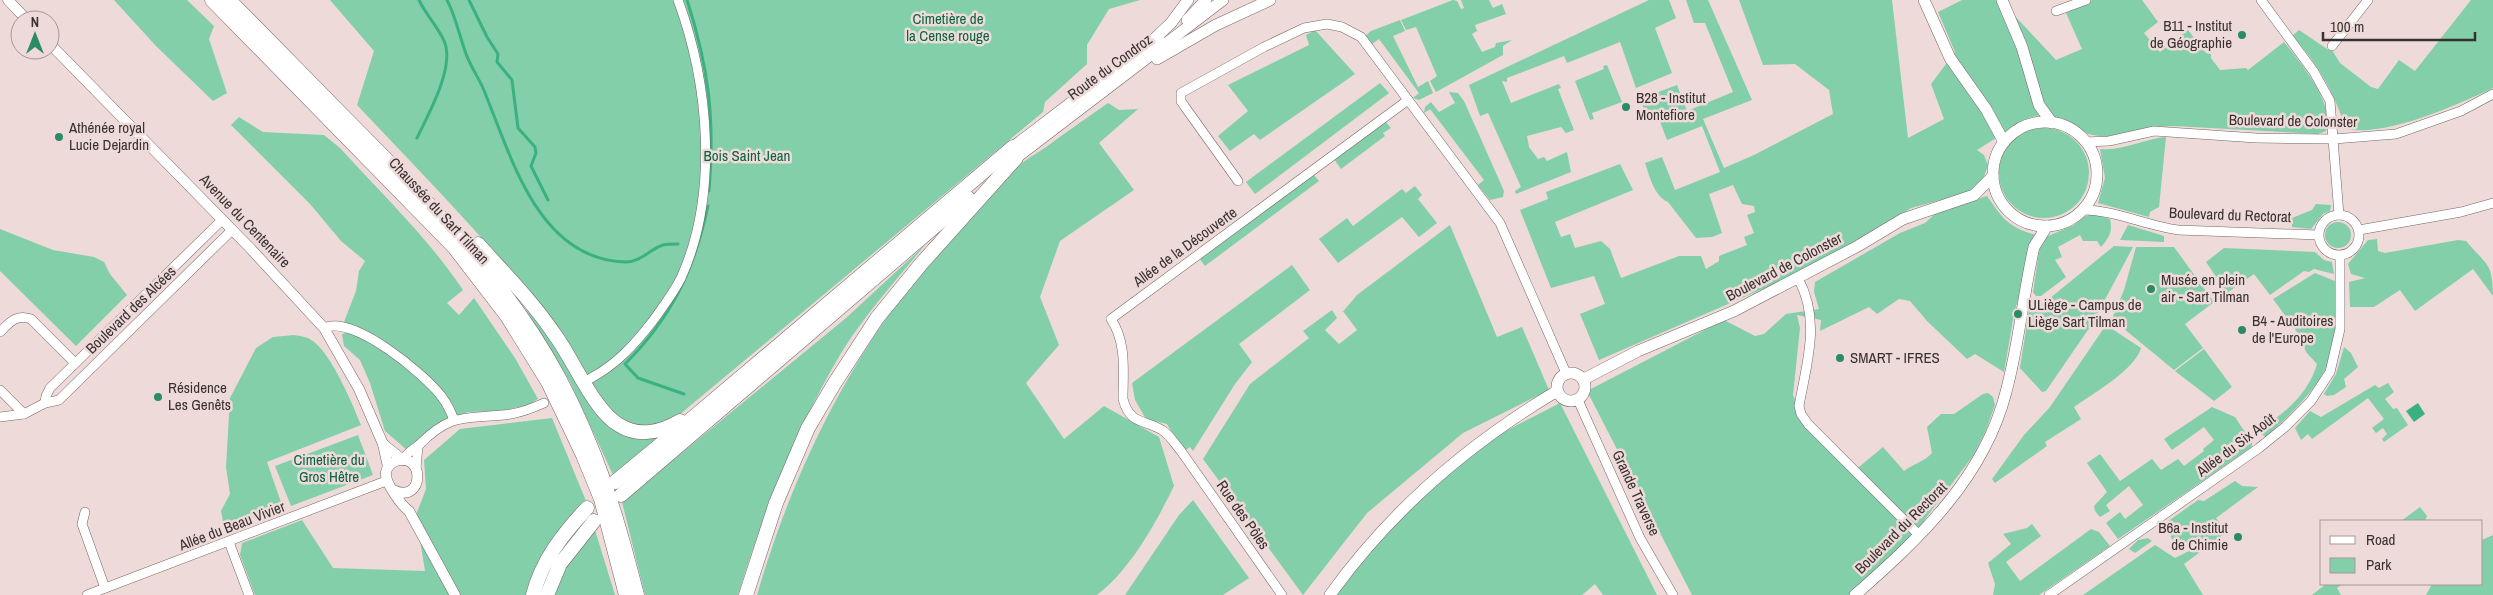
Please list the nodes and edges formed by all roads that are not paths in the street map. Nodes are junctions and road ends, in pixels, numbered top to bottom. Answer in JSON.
{"nodes":[{"id":1,"x":8,"y":0,"type":"edge"},
{"id":2,"x":212,"y":0,"type":"edge"},
{"id":3,"x":229,"y":0,"type":"edge"},
{"id":4,"x":678,"y":0,"type":"edge"},
{"id":5,"x":1188,"y":0,"type":"edge"},
{"id":6,"x":1206,"y":0,"type":"edge"},
{"id":7,"x":1223,"y":0,"type":"edge"},
{"id":8,"x":1270,"y":0,"type":"edge"},
{"id":9,"x":1924,"y":0,"type":"edge"},
{"id":10,"x":2002,"y":0,"type":"edge"},
{"id":11,"x":2086,"y":0,"type":"edge"},
{"id":12,"x":2261,"y":0,"type":"edge"},
{"id":13,"x":2368,"y":0,"type":"edge"},
{"id":14,"x":18,"y":10,"type":"edge"},
{"id":15,"x":2056,"y":10,"type":"dead end"},
{"id":16,"x":2332,"y":46,"type":"dead end"},
{"id":17,"x":1145,"y":49,"type":"junction"},
{"id":18,"x":60,"y":54,"type":"edge"},
{"id":19,"x":1110,"y":86,"type":"junction"},
{"id":20,"x":2493,"y":94,"type":"edge"},
{"id":21,"x":1408,"y":100,"type":"junction"},
{"id":22,"x":2052,"y":123,"type":"junction"},
{"id":23,"x":2334,"y":139,"type":"junction"},
{"id":24,"x":2004,"y":142,"type":"junction"},
{"id":25,"x":2085,"y":142,"type":"junction"},
{"id":26,"x":1015,"y":152,"type":"junction"},
{"id":27,"x":1993,"y":176,"type":"junction"},
{"id":28,"x":1238,"y":181,"type":"dead end"},
{"id":29,"x":2493,"y":203,"type":"edge"},
{"id":30,"x":2082,"y":210,"type":"junction"},
{"id":31,"x":2339,"y":215,"type":"junction"},
{"id":32,"x":222,"y":220,"type":"junction"},
{"id":33,"x":2046,"y":226,"type":"junction"},
{"id":34,"x":232,"y":230,"type":"junction"},
{"id":35,"x":2359,"y":230,"type":"junction"},
{"id":36,"x":2318,"y":235,"type":"junction"},
{"id":37,"x":460,"y":236,"type":"junction"},
{"id":38,"x":2340,"y":256,"type":"junction"},
{"id":39,"x":1798,"y":278,"type":"junction"},
{"id":40,"x":324,"y":328,"type":"junction"},
{"id":41,"x":0,"y":332,"type":"edge"},
{"id":42,"x":75,"y":363,"type":"junction"},
{"id":43,"x":1566,"y":373,"type":"junction"},
{"id":44,"x":591,"y":378,"type":"dead end"},
{"id":45,"x":1584,"y":378,"type":"junction"},
{"id":46,"x":0,"y":390,"type":"edge"},
{"id":47,"x":1558,"y":391,"type":"junction"},
{"id":48,"x":1578,"y":400,"type":"junction"},
{"id":49,"x":45,"y":403,"type":"junction"},
{"id":50,"x":544,"y":403,"type":"dead end"},
{"id":51,"x":709,"y":405,"type":"junction"},
{"id":52,"x":24,"y":414,"type":"junction"},
{"id":53,"x":0,"y":418,"type":"edge"},
{"id":54,"x":454,"y":420,"type":"junction"},
{"id":55,"x":0,"y":426,"type":"edge"},
{"id":56,"x":383,"y":444,"type":"junction"},
{"id":57,"x":418,"y":446,"type":"junction"},
{"id":58,"x":1180,"y":450,"type":"joint"},
{"id":59,"x":403,"y":460,"type":"junction"},
{"id":60,"x":388,"y":467,"type":"junction"},
{"id":61,"x":416,"y":468,"type":"junction"},
{"id":62,"x":615,"y":482,"type":"dead end"},
{"id":63,"x":390,"y":486,"type":"junction"},
{"id":64,"x":413,"y":488,"type":"junction"},
{"id":65,"x":621,"y":495,"type":"dead end"},
{"id":66,"x":587,"y":508,"type":"dead end"},
{"id":67,"x":409,"y":511,"type":"junction"},
{"id":68,"x":85,"y":512,"type":"dead end"},
{"id":69,"x":594,"y":521,"type":"dead end"},
{"id":70,"x":1919,"y":535,"type":"junction"},
{"id":71,"x":229,"y":542,"type":"junction"},
{"id":72,"x":105,"y":588,"type":"junction"},
{"id":73,"x":87,"y":595,"type":"edge"},
{"id":74,"x":250,"y":595,"type":"edge"},
{"id":75,"x":455,"y":595,"type":"edge"},
{"id":76,"x":533,"y":595,"type":"edge"},
{"id":77,"x":546,"y":595,"type":"edge"},
{"id":78,"x":626,"y":595,"type":"edge"},
{"id":79,"x":637,"y":595,"type":"edge"},
{"id":80,"x":746,"y":595,"type":"edge"},
{"id":81,"x":1282,"y":595,"type":"edge"},
{"id":82,"x":1330,"y":595,"type":"edge"},
{"id":83,"x":1674,"y":595,"type":"edge"},
{"id":84,"x":1855,"y":595,"type":"edge"},
{"id":85,"x":2049,"y":595,"type":"edge"}],
"edges":[{"from":1,"to":14,"type":"street"},
{"from":2,"to":78,"type":"highway","name":"Chaussée du Sart Tilman"},
{"from":3,"to":37,"type":"highway","name":"Chaussée du Sart Tilman"},
{"from":4,"to":44,"type":"street"},
{"from":5,"to":17,"type":"main road"},
{"from":6,"to":17,"type":"main road","name":"Route du Condroz"},
{"from":7,"to":19,"type":"main road","name":"Route du Condroz"},
{"from":8,"to":19,"type":"main road"},
{"from":9,"to":24,"type":"main road"},
{"from":10,"to":22,"type":"main road"},
{"from":11,"to":15,"type":"street"},
{"from":12,"to":23,"type":"street"},
{"from":13,"to":16,"type":"street"},
{"from":17,"to":26,"type":"main road","name":"Route du Condroz"},
{"from":18,"to":32,"type":"street","name":"Avenue du Centenaire"},
{"from":19,"to":26,"type":"main road","name":"Route du Condroz"},
{"from":20,"to":23,"type":"street","name":"Boulevard de Colonster"},
{"from":21,"to":28,"type":"street"},
{"from":21,"to":43,"type":"street"},
{"from":21,"to":58,"type":"street","name":"Allée de la Découverte"},
{"from":22,"to":24,"type":"main road"},
{"from":22,"to":25,"type":"main road"},
{"from":23,"to":25,"type":"street","name":"Boulevard de Colonster"},
{"from":23,"to":31,"type":"street"},
{"from":24,"to":27,"type":"main road"},
{"from":25,"to":30,"type":"main road"},
{"from":26,"to":51,"type":"highway"},
{"from":26,"to":65,"type":"highway"},
{"from":26,"to":80,"type":"highway"},
{"from":27,"to":33,"type":"main road"},
{"from":27,"to":39,"type":"main road","name":"Boulevard de Colonster"},
{"from":29,"to":35,"type":"street"},
{"from":30,"to":33,"type":"main road"},
{"from":30,"to":36,"type":"street","name":"Boulevard du Rectorat"},
{"from":31,"to":35,"type":"street"},
{"from":31,"to":36,"type":"street"},
{"from":32,"to":34,"type":"street","name":"Avenue du Centenaire"},
{"from":32,"to":42,"type":"street","name":"Boulevard des Alcées"},
{"from":33,"to":70,"type":"main road","name":"Boulevard du Rectorat"},
{"from":34,"to":40,"type":"street","name":"Avenue du Centenaire"},
{"from":34,"to":49,"type":"street","name":"Boulevard des Alcées"},
{"from":35,"to":38,"type":"street"},
{"from":36,"to":38,"type":"street"},
{"from":37,"to":51,"type":"highway"},
{"from":37,"to":79,"type":"highway","name":"Chaussée du Sart Tilman"},
{"from":38,"to":85,"type":"street","name":"Allée du Six Août"},
{"from":39,"to":45,"type":"main road","name":"Boulevard de Colonster"},
{"from":39,"to":70,"type":"street"},
{"from":40,"to":54,"type":"street"},
{"from":40,"to":56,"type":"street","name":"Avenue du Centenaire"},
{"from":41,"to":42,"type":"street"},
{"from":42,"to":49,"type":"street","name":"Boulevard des Alcées"},
{"from":43,"to":45,"type":"main road"},
{"from":43,"to":47,"type":"main road"},
{"from":45,"to":48,"type":"main road"},
{"from":46,"to":52,"type":"street"},
{"from":47,"to":48,"type":"main road"},
{"from":47,"to":82,"type":"main road"},
{"from":48,"to":83,"type":"street","name":"Grande Traverse"},
{"from":49,"to":52,"type":"street","name":"Boulevard des Alcées"},
{"from":50,"to":54,"type":"street"},
{"from":51,"to":62,"type":"highway"},
{"from":52,"to":53,"type":"street","name":"Boulevard des Alcées"},
{"from":53,"to":55,"type":"street"},
{"from":54,"to":57,"type":"street"},
{"from":56,"to":59,"type":"street","name":"Avenue du Centenaire"},
{"from":56,"to":60,"type":"street","name":"Avenue du Centenaire"},
{"from":57,"to":59,"type":"street"},
{"from":57,"to":61,"type":"street"},
{"from":58,"to":81,"type":"street","name":"Rue des Pôles"},
{"from":59,"to":60,"type":"street"},
{"from":59,"to":61,"type":"street"},
{"from":60,"to":63,"type":"street"},
{"from":61,"to":64,"type":"street"},
{"from":63,"to":64,"type":"street"},
{"from":63,"to":67,"type":"street"},
{"from":63,"to":71,"type":"street","name":"Allée du Beau Vivier"},
{"from":64,"to":67,"type":"street"},
{"from":66,"to":76,"type":"highway"},
{"from":67,"to":75,"type":"street"},
{"from":68,"to":72,"type":"street"},
{"from":69,"to":77,"type":"highway"},
{"from":70,"to":84,"type":"main road","name":"Boulevard du Rectorat"},
{"from":71,"to":72,"type":"street","name":"Allée du Beau Vivier"},
{"from":71,"to":74,"type":"street"},
{"from":72,"to":73,"type":"street","name":"Allée du Beau Vivier"}]}
